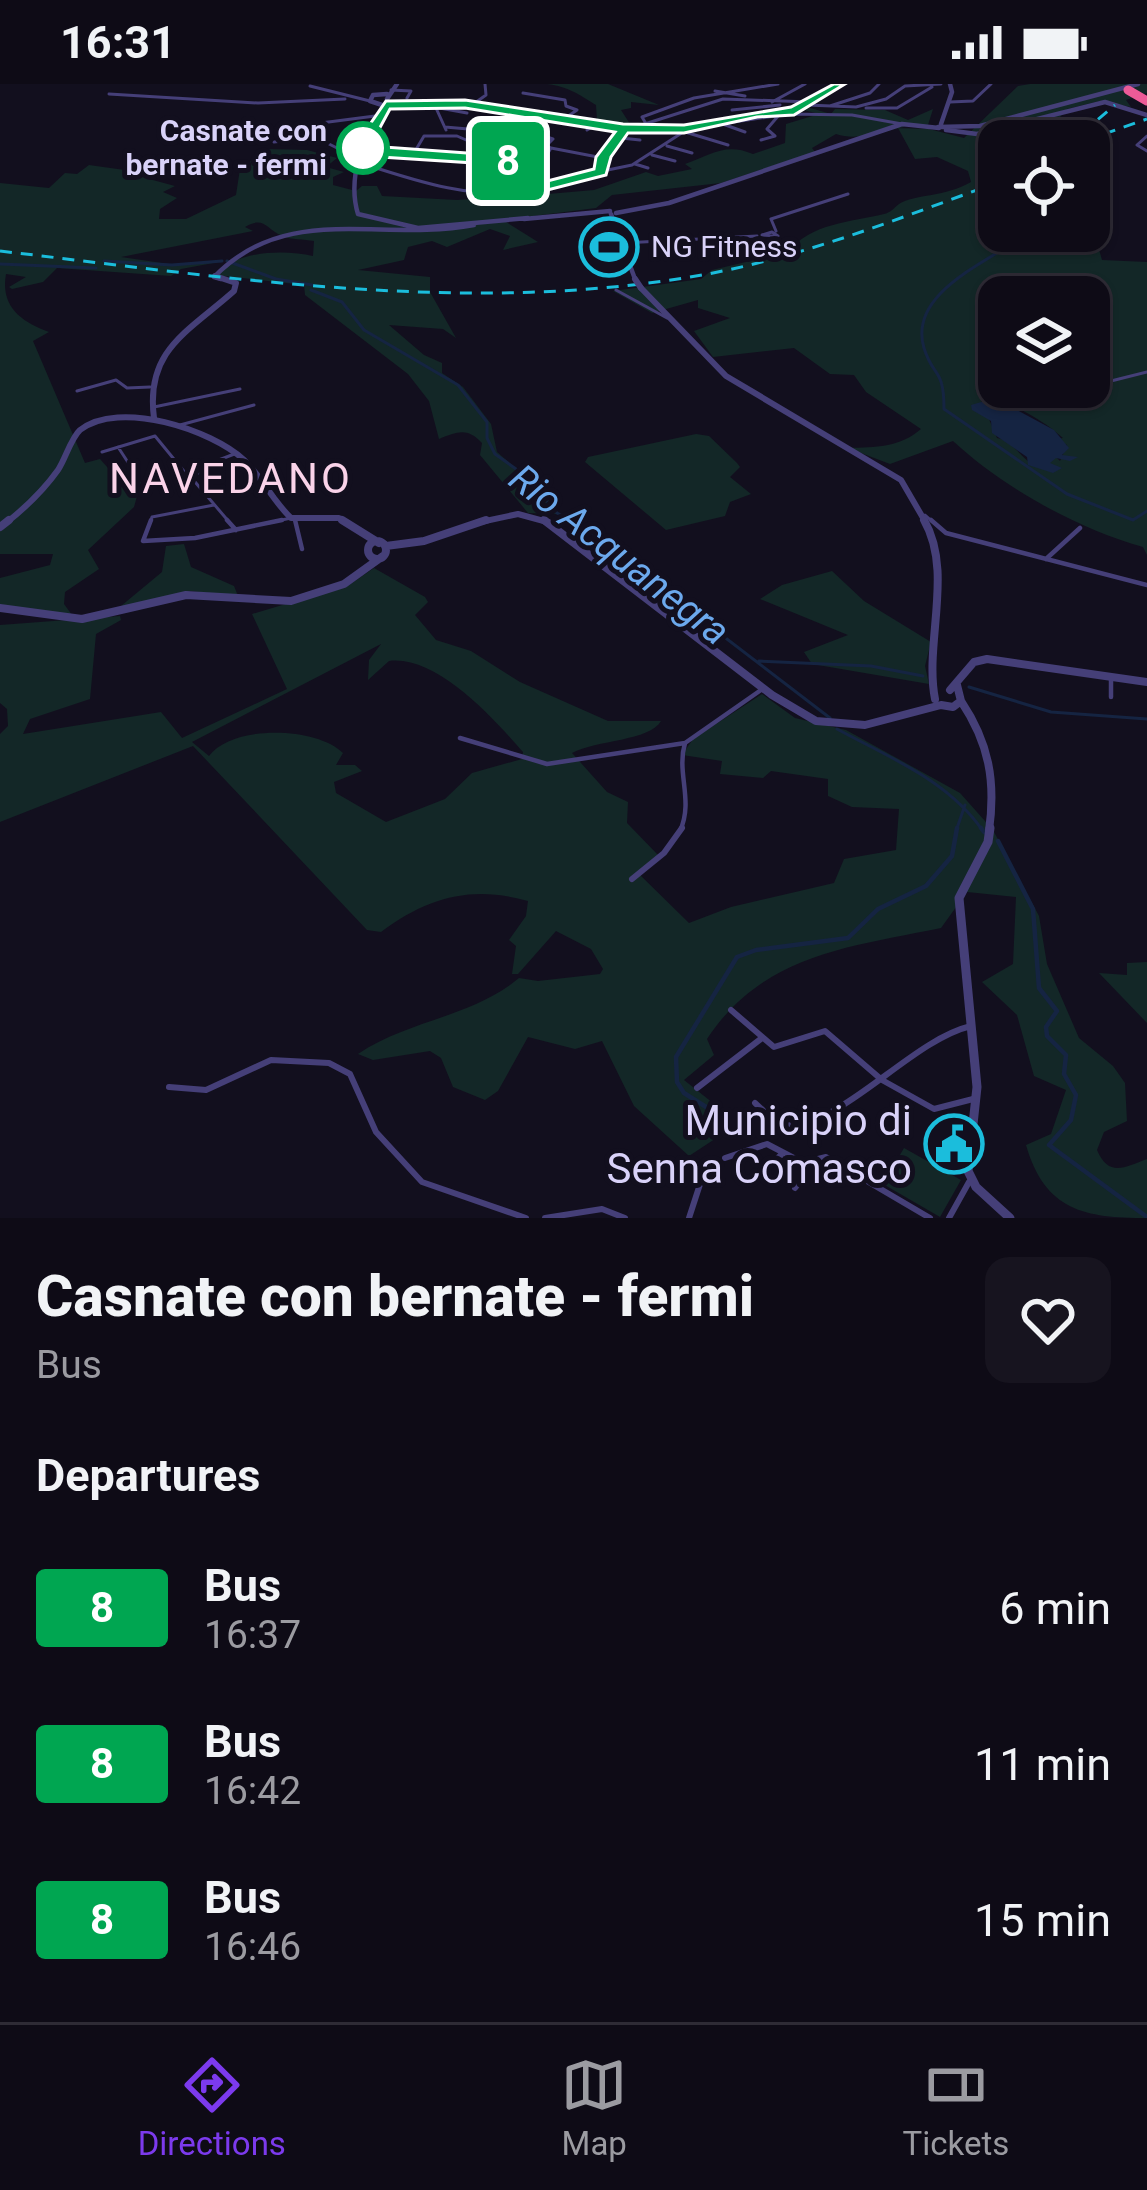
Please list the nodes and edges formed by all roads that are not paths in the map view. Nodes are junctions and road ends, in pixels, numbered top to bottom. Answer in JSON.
{"nodes":[{"id":1,"x":297,"y":84,"type":"edge"},
{"id":2,"x":398,"y":84,"type":"edge"},
{"id":3,"x":485,"y":84,"type":"edge"},
{"id":4,"x":778,"y":84,"type":"edge"},
{"id":5,"x":805,"y":84,"type":"edge"},
{"id":6,"x":838,"y":84,"type":"edge"},
{"id":7,"x":879,"y":84,"type":"edge"},
{"id":8,"x":941,"y":84,"type":"edge"},
{"id":9,"x":950,"y":84,"type":"edge"},
{"id":10,"x":991,"y":84,"type":"edge"},
{"id":11,"x":309,"y":85,"type":"edge"},
{"id":12,"x":748,"y":85,"type":"edge"},
{"id":13,"x":739,"y":86,"type":"edge"},
{"id":14,"x":932,"y":87,"type":"edge"},
{"id":15,"x":226,"y":91,"type":"dead end"},
{"id":16,"x":715,"y":91,"type":"junction"},
{"id":17,"x":389,"y":92,"type":"junction"},
{"id":18,"x":1137,"y":92,"type":"edge"},
{"id":19,"x":523,"y":93,"type":"dead end"},
{"id":20,"x":109,"y":94,"type":"dead end"},
{"id":21,"x":407,"y":98,"type":"dead end"},
{"id":22,"x":345,"y":99,"type":"junction"},
{"id":23,"x":760,"y":100,"type":"junction"},
{"id":24,"x":213,"y":101,"type":"junction"},
{"id":25,"x":370,"y":101,"type":"junction"},
{"id":26,"x":772,"y":102,"type":"junction"},
{"id":27,"x":950,"y":102,"type":"junction"},
{"id":28,"x":809,"y":103,"type":"junction"},
{"id":29,"x":784,"y":104,"type":"junction"},
{"id":30,"x":384,"y":105,"type":"junction"},
{"id":31,"x":472,"y":105,"type":"junction"},
{"id":32,"x":433,"y":106,"type":"junction"},
{"id":33,"x":831,"y":106,"type":"junction"},
{"id":34,"x":859,"y":107,"type":"junction"},
{"id":35,"x":732,"y":110,"type":"dead end"},
{"id":36,"x":467,"y":112,"type":"dead end"},
{"id":37,"x":522,"y":114,"type":"junction"},
{"id":38,"x":779,"y":115,"type":"junction"},
{"id":39,"x":1147,"y":115,"type":"edge"},
{"id":40,"x":375,"y":116,"type":"junction"},
{"id":41,"x":756,"y":116,"type":"junction"},
{"id":42,"x":562,"y":120,"type":"junction"},
{"id":43,"x":645,"y":122,"type":"junction"},
{"id":44,"x":717,"y":122,"type":"junction"},
{"id":45,"x":313,"y":124,"type":"dead end"},
{"id":46,"x":596,"y":125,"type":"junction"},
{"id":47,"x":898,"y":125,"type":"junction"},
{"id":48,"x":945,"y":126,"type":"junction"},
{"id":49,"x":468,"y":129,"type":"dead end"},
{"id":50,"x":626,"y":129,"type":"junction"},
{"id":51,"x":446,"y":130,"type":"junction"},
{"id":52,"x":586,"y":130,"type":"dead end"},
{"id":53,"x":686,"y":130,"type":"junction"},
{"id":54,"x":745,"y":132,"type":"dead end"},
{"id":55,"x":510,"y":134,"type":"dead end"},
{"id":56,"x":1147,"y":136,"type":"edge"},
{"id":57,"x":547,"y":137,"type":"dead end"},
{"id":58,"x":621,"y":138,"type":"junction"},
{"id":59,"x":640,"y":140,"type":"dead end"},
{"id":60,"x":761,"y":140,"type":"dead end"},
{"id":61,"x":482,"y":141,"type":"junction"},
{"id":62,"x":274,"y":142,"type":"dead end"},
{"id":63,"x":728,"y":145,"type":"dead end"},
{"id":64,"x":667,"y":146,"type":"junction"},
{"id":65,"x":548,"y":147,"type":"junction"},
{"id":66,"x":365,"y":152,"type":"junction"},
{"id":67,"x":1147,"y":152,"type":"edge"},
{"id":68,"x":414,"y":153,"type":"junction"},
{"id":69,"x":692,"y":153,"type":"dead end"},
{"id":70,"x":652,"y":155,"type":"junction"},
{"id":71,"x":545,"y":158,"type":"dead end"},
{"id":72,"x":603,"y":158,"type":"junction"},
{"id":73,"x":511,"y":161,"type":"junction"},
{"id":74,"x":675,"y":161,"type":"dead end"},
{"id":75,"x":361,"y":163,"type":"junction"},
{"id":76,"x":635,"y":164,"type":"junction"},
{"id":77,"x":648,"y":168,"type":"dead end"},
{"id":78,"x":565,"y":172,"type":"dead end"},
{"id":79,"x":601,"y":172,"type":"junction"},
{"id":80,"x":562,"y":180,"type":"junction"},
{"id":81,"x":530,"y":187,"type":"junction"},
{"id":82,"x":848,"y":194,"type":"dead end"},
{"id":83,"x":614,"y":213,"type":"junction"},
{"id":84,"x":499,"y":223,"type":"junction"},
{"id":85,"x":463,"y":225,"type":"junction"},
{"id":86,"x":474,"y":225,"type":"junction"},
{"id":87,"x":622,"y":244,"type":"junction"},
{"id":88,"x":616,"y":290,"type":"dead end"},
{"id":89,"x":682,"y":327,"type":"junction"},
{"id":90,"x":1147,"y":372,"type":"edge"},
{"id":91,"x":1110,"y":381,"type":"edge"},
{"id":92,"x":150,"y":387,"type":"junction"},
{"id":93,"x":240,"y":389,"type":"dead end"},
{"id":94,"x":77,"y":391,"type":"dead end"},
{"id":95,"x":254,"y":405,"type":"dead end"},
{"id":96,"x":154,"y":407,"type":"junction"},
{"id":97,"x":158,"y":420,"type":"junction"},
{"id":98,"x":174,"y":428,"type":"junction"},
{"id":99,"x":154,"y":436,"type":"junction"},
{"id":100,"x":118,"y":447,"type":"junction"},
{"id":101,"x":102,"y":452,"type":"dead end"},
{"id":102,"x":237,"y":453,"type":"junction"},
{"id":103,"x":133,"y":470,"type":"dead end"},
{"id":104,"x":193,"y":475,"type":"junction"},
{"id":105,"x":214,"y":505,"type":"junction"},
{"id":106,"x":925,"y":515,"type":"junction"},
{"id":107,"x":293,"y":519,"type":"junction"},
{"id":108,"x":0,"y":527,"type":"edge"},
{"id":109,"x":1081,"y":528,"type":"dead end"},
{"id":110,"x":236,"y":530,"type":"junction"},
{"id":111,"x":933,"y":532,"type":"junction"},
{"id":112,"x":946,"y":532,"type":"junction"},
{"id":113,"x":368,"y":546,"type":"junction"},
{"id":114,"x":302,"y":549,"type":"dead end"},
{"id":115,"x":935,"y":549,"type":"junction"},
{"id":116,"x":384,"y":550,"type":"junction"},
{"id":117,"x":1046,"y":559,"type":"junction"},
{"id":118,"x":369,"y":567,"type":"junction"},
{"id":119,"x":1147,"y":585,"type":"edge"},
{"id":120,"x":0,"y":608,"type":"edge"},
{"id":121,"x":1111,"y":676,"type":"junction"},
{"id":122,"x":1147,"y":682,"type":"edge"},
{"id":123,"x":761,"y":690,"type":"junction"},
{"id":124,"x":948,"y":696,"type":"junction"},
{"id":125,"x":1112,"y":697,"type":"dead end"},
{"id":126,"x":460,"y":738,"type":"dead end"},
{"id":127,"x":685,"y":743,"type":"junction"},
{"id":128,"x":632,"y":879,"type":"dead end"},
{"id":129,"x":731,"y":1010,"type":"dead end"},
{"id":130,"x":970,"y":1026,"type":"junction"},
{"id":131,"x":762,"y":1038,"type":"junction"},
{"id":132,"x":879,"y":1078,"type":"junction"},
{"id":133,"x":169,"y":1087,"type":"dead end"},
{"id":134,"x":697,"y":1088,"type":"dead end"},
{"id":135,"x":977,"y":1098,"type":"junction"},
{"id":136,"x":755,"y":1103,"type":"dead end"},
{"id":137,"x":782,"y":1154,"type":"junction"},
{"id":138,"x":725,"y":1158,"type":"dead end"},
{"id":139,"x":811,"y":1167,"type":"junction"},
{"id":140,"x":703,"y":1175,"type":"dead end"},
{"id":141,"x":755,"y":1178,"type":"dead end"},
{"id":142,"x":972,"y":1181,"type":"junction"},
{"id":143,"x":794,"y":1188,"type":"dead end"},
{"id":144,"x":526,"y":1218,"type":"edge"},
{"id":145,"x":545,"y":1218,"type":"edge"},
{"id":146,"x":626,"y":1218,"type":"edge"},
{"id":147,"x":688,"y":1218,"type":"edge"},
{"id":148,"x":930,"y":1218,"type":"edge"},
{"id":149,"x":950,"y":1218,"type":"edge"},
{"id":150,"x":1010,"y":1218,"type":"edge"}],
"edges":[{"from":1,"to":11,"type":"street"},
{"from":2,"to":17,"type":"street"},
{"from":3,"to":31,"type":"street"},
{"from":4,"to":12,"type":"street"},
{"from":5,"to":26,"type":"street"},
{"from":6,"to":28,"type":"street"},
{"from":7,"to":33,"type":"street"},
{"from":8,"to":14,"type":"street"},
{"from":9,"to":27,"type":"street"},
{"from":10,"to":27,"type":"street"},
{"from":11,"to":22,"type":"street"},
{"from":12,"to":13,"type":"street"},
{"from":13,"to":16,"type":"street"},
{"from":14,"to":34,"type":"street"},
{"from":14,"to":34,"type":"street"},
{"from":15,"to":24,"type":"street"},
{"from":16,"to":23,"type":"street"},
{"from":16,"to":43,"type":"street"},
{"from":17,"to":21,"type":"street"},
{"from":17,"to":25,"type":"street"},
{"from":17,"to":30,"type":"street"},
{"from":18,"to":48,"type":"street"},
{"from":19,"to":42,"type":"street"},
{"from":20,"to":24,"type":"street"},
{"from":22,"to":24,"type":"street"},
{"from":22,"to":25,"type":"street"},
{"from":23,"to":26,"type":"street"},
{"from":23,"to":43,"type":"street"},
{"from":25,"to":30,"type":"street"},
{"from":26,"to":29,"type":"street"},
{"from":27,"to":48,"type":"street"},
{"from":28,"to":29,"type":"street"},
{"from":28,"to":33,"type":"street"},
{"from":28,"to":41,"type":"street"},
{"from":29,"to":35,"type":"street"},
{"from":30,"to":32,"type":"street"},
{"from":30,"to":40,"type":"street"},
{"from":31,"to":32,"type":"street"},
{"from":31,"to":37,"type":"street"},
{"from":32,"to":36,"type":"street"},
{"from":32,"to":51,"type":"street"},
{"from":33,"to":34,"type":"street"},
{"from":37,"to":42,"type":"street"},
{"from":37,"to":65,"type":"street"},
{"from":38,"to":41,"type":"street"},
{"from":38,"to":47,"type":"street"},
{"from":38,"to":60,"type":"street"},
{"from":39,"to":48,"type":"street"},
{"from":40,"to":45,"type":"street"},
{"from":40,"to":66,"type":"street"},
{"from":41,"to":44,"type":"street"},
{"from":42,"to":46,"type":"street"},
{"from":43,"to":50,"type":"street"},
{"from":44,"to":53,"type":"street"},
{"from":44,"to":54,"type":"street"},
{"from":46,"to":50,"type":"street"},
{"from":46,"to":52,"type":"street"},
{"from":47,"to":48,"type":"street"},
{"from":47,"to":83,"type":"street"},
{"from":49,"to":51,"type":"street"},
{"from":50,"to":53,"type":"street"},
{"from":50,"to":58,"type":"street"},
{"from":51,"to":61,"type":"street"},
{"from":51,"to":68,"type":"street"},
{"from":53,"to":63,"type":"street"},
{"from":53,"to":64,"type":"street"},
{"from":55,"to":61,"type":"street"},
{"from":56,"to":67,"type":"street"},
{"from":57,"to":65,"type":"street"},
{"from":58,"to":59,"type":"street"},
{"from":58,"to":72,"type":"street"},
{"from":61,"to":73,"type":"street"},
{"from":62,"to":66,"type":"street"},
{"from":64,"to":69,"type":"street"},
{"from":64,"to":70,"type":"street"},
{"from":65,"to":71,"type":"street"},
{"from":65,"to":72,"type":"street"},
{"from":66,"to":68,"type":"street"},
{"from":66,"to":75,"type":"street"},
{"from":68,"to":73,"type":"street"},
{"from":70,"to":74,"type":"street"},
{"from":70,"to":76,"type":"street"},
{"from":72,"to":79,"type":"street"},
{"from":73,"to":81,"type":"street"},
{"from":75,"to":81,"type":"street"},
{"from":75,"to":85,"type":"street"},
{"from":76,"to":77,"type":"street"},
{"from":76,"to":79,"type":"street"},
{"from":78,"to":80,"type":"street"},
{"from":79,"to":80,"type":"street"},
{"from":80,"to":81,"type":"street"},
{"from":82,"to":87,"type":"street"},
{"from":83,"to":84,"type":"street"},
{"from":83,"to":87,"type":"street"},
{"from":84,"to":85,"type":"street"},
{"from":84,"to":86,"type":"street"},
{"from":85,"to":86,"type":"street"},
{"from":86,"to":92,"type":"street"},
{"from":87,"to":89,"type":"street","bridge":true},
{"from":88,"to":89,"type":"street"},
{"from":89,"to":106,"type":"street"},
{"from":90,"to":91,"type":"street"},
{"from":92,"to":94,"type":"street"},
{"from":92,"to":96,"type":"street"},
{"from":93,"to":96,"type":"street"},
{"from":95,"to":98,"type":"street"},
{"from":96,"to":97,"type":"street"},
{"from":97,"to":98,"type":"street"},
{"from":97,"to":99,"type":"street"},
{"from":97,"to":108,"type":"street"},
{"from":98,"to":102,"type":"street"},
{"from":99,"to":100,"type":"street"},
{"from":99,"to":104,"type":"street"},
{"from":100,"to":101,"type":"street"},
{"from":100,"to":103,"type":"street"},
{"from":102,"to":104,"type":"street"},
{"from":102,"to":107,"type":"street"},
{"from":104,"to":105,"type":"street"},
{"from":105,"to":110,"type":"street"},
{"from":105,"to":110,"type":"street"},
{"from":106,"to":111,"type":"street"},
{"from":106,"to":112,"type":"street"},
{"from":107,"to":110,"type":"street"},
{"from":107,"to":113,"type":"street"},
{"from":107,"to":114,"type":"street"},
{"from":109,"to":117,"type":"street"},
{"from":111,"to":112,"type":"street"},
{"from":111,"to":115,"type":"street"},
{"from":112,"to":115,"type":"street"},
{"from":112,"to":117,"type":"street"},
{"from":113,"to":116,"type":"street"},
{"from":113,"to":116,"type":"street"},
{"from":113,"to":118,"type":"street"},
{"from":115,"to":124,"type":"street"},
{"from":116,"to":118,"type":"street"},
{"from":116,"to":123,"type":"street"},
{"from":117,"to":119,"type":"street"},
{"from":118,"to":120,"type":"street"},
{"from":121,"to":122,"type":"street"},
{"from":121,"to":124,"type":"street"},
{"from":121,"to":125,"type":"street"},
{"from":123,"to":124,"type":"street"},
{"from":123,"to":127,"type":"street"},
{"from":124,"to":130,"type":"street"},
{"from":126,"to":127,"type":"street"},
{"from":127,"to":128,"type":"street"},
{"from":129,"to":131,"type":"street"},
{"from":130,"to":132,"type":"street"},
{"from":130,"to":135,"type":"street"},
{"from":131,"to":132,"type":"street"},
{"from":131,"to":134,"type":"street"},
{"from":132,"to":135,"type":"street"},
{"from":132,"to":136,"type":"street"},
{"from":133,"to":144,"type":"street"},
{"from":135,"to":142,"type":"street"},
{"from":137,"to":138,"type":"street"},
{"from":137,"to":139,"type":"street"},
{"from":137,"to":141,"type":"street"},
{"from":139,"to":143,"type":"street"},
{"from":139,"to":148,"type":"street"},
{"from":140,"to":147,"type":"street"},
{"from":142,"to":149,"type":"street"},
{"from":142,"to":150,"type":"street"},
{"from":145,"to":146,"type":"street"}]}
